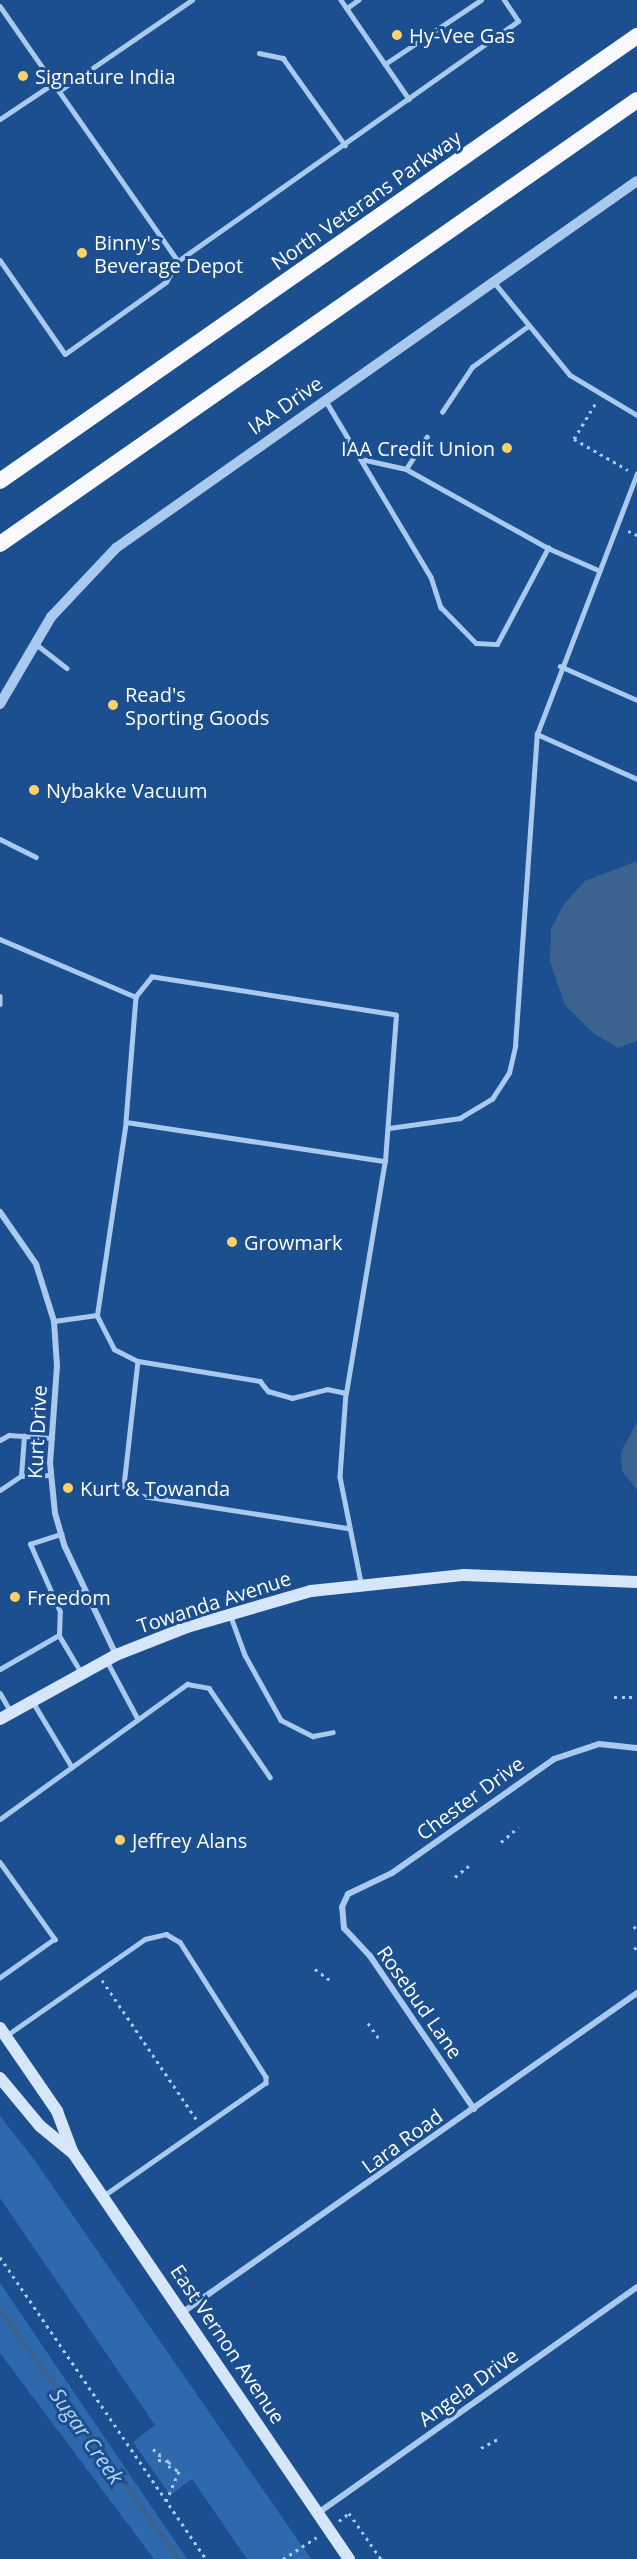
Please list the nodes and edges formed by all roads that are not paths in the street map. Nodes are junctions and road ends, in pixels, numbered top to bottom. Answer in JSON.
{"nodes":[{"id":1,"x":192,"y":0,"type":"edge"},
{"id":2,"x":341,"y":0,"type":"edge"},
{"id":3,"x":358,"y":0,"type":"edge"},
{"id":4,"x":481,"y":0,"type":"edge"},
{"id":5,"x":504,"y":0,"type":"edge"},
{"id":6,"x":0,"y":6,"type":"edge"},
{"id":7,"x":347,"y":8,"type":"junction"},
{"id":8,"x":637,"y":36,"type":"edge"},
{"id":9,"x":259,"y":52,"type":"dead end"},
{"id":10,"x":385,"y":64,"type":"junction"},
{"id":11,"x":54,"y":83,"type":"junction"},
{"id":12,"x":59,"y":91,"type":"junction"},
{"id":13,"x":409,"y":99,"type":"junction"},
{"id":14,"x":637,"y":100,"type":"edge"},
{"id":15,"x":0,"y":119,"type":"edge"},
{"id":16,"x":345,"y":146,"type":"junction"},
{"id":17,"x":637,"y":181,"type":"edge"},
{"id":18,"x":0,"y":260,"type":"edge"},
{"id":19,"x":178,"y":261,"type":"junction"},
{"id":20,"x":494,"y":281,"type":"junction"},
{"id":21,"x":528,"y":326,"type":"junction"},
{"id":22,"x":325,"y":399,"type":"junction"},
{"id":23,"x":442,"y":412,"type":"dead end"},
{"id":24,"x":637,"y":415,"type":"edge"},
{"id":25,"x":427,"y":437,"type":"dead end"},
{"id":26,"x":361,"y":458,"type":"junction"},
{"id":27,"x":406,"y":469,"type":"junction"},
{"id":28,"x":637,"y":474,"type":"edge"},
{"id":29,"x":0,"y":481,"type":"edge"},
{"id":30,"x":0,"y":544,"type":"edge"},
{"id":31,"x":548,"y":548,"type":"junction"},
{"id":32,"x":598,"y":570,"type":"junction"},
{"id":33,"x":33,"y":642,"type":"junction"},
{"id":34,"x":560,"y":666,"type":"junction"},
{"id":35,"x":67,"y":668,"type":"dead end"},
{"id":36,"x":637,"y":700,"type":"edge"},
{"id":37,"x":0,"y":704,"type":"edge"},
{"id":38,"x":537,"y":734,"type":"junction"},
{"id":39,"x":637,"y":778,"type":"edge"},
{"id":40,"x":0,"y":839,"type":"edge"},
{"id":41,"x":36,"y":857,"type":"dead end"},
{"id":42,"x":0,"y":939,"type":"edge"},
{"id":43,"x":0,"y":996,"type":"edge"},
{"id":44,"x":136,"y":997,"type":"junction"},
{"id":45,"x":0,"y":1004,"type":"edge"},
{"id":46,"x":126,"y":1122,"type":"junction"},
{"id":47,"x":389,"y":1128,"type":"junction"},
{"id":48,"x":386,"y":1161,"type":"junction"},
{"id":49,"x":0,"y":1212,"type":"edge"},
{"id":50,"x":97,"y":1315,"type":"junction"},
{"id":51,"x":54,"y":1321,"type":"junction"},
{"id":52,"x":138,"y":1361,"type":"junction"},
{"id":53,"x":346,"y":1394,"type":"junction"},
{"id":54,"x":24,"y":1436,"type":"junction"},
{"id":55,"x":52,"y":1438,"type":"junction"},
{"id":56,"x":0,"y":1440,"type":"edge"},
{"id":57,"x":50,"y":1474,"type":"junction"},
{"id":58,"x":21,"y":1476,"type":"junction"},
{"id":59,"x":0,"y":1490,"type":"edge"},
{"id":60,"x":348,"y":1528,"type":"junction"},
{"id":61,"x":61,"y":1533,"type":"junction"},
{"id":62,"x":361,"y":1582,"type":"junction"},
{"id":63,"x":637,"y":1582,"type":"edge"},
{"id":64,"x":83,"y":1588,"type":"junction"},
{"id":65,"x":55,"y":1601,"type":"junction"},
{"id":66,"x":230,"y":1614,"type":"junction"},
{"id":67,"x":59,"y":1635,"type":"junction"},
{"id":68,"x":111,"y":1658,"type":"junction"},
{"id":69,"x":0,"y":1669,"type":"edge"},
{"id":70,"x":82,"y":1674,"type":"junction"},
{"id":71,"x":0,"y":1693,"type":"edge"},
{"id":72,"x":32,"y":1701,"type":"junction"},
{"id":73,"x":6,"y":1715,"type":"edge"},
{"id":74,"x":138,"y":1719,"type":"junction"},
{"id":75,"x":333,"y":1732,"type":"dead end"},
{"id":76,"x":637,"y":1748,"type":"edge"},
{"id":77,"x":72,"y":1767,"type":"junction"},
{"id":78,"x":270,"y":1777,"type":"dead end"},
{"id":79,"x":0,"y":1819,"type":"edge"},
{"id":80,"x":0,"y":1862,"type":"edge"},
{"id":81,"x":340,"y":1914,"type":"joint"},
{"id":82,"x":0,"y":1978,"type":"edge"},
{"id":83,"x":637,"y":1993,"type":"edge"},
{"id":84,"x":3,"y":2032,"type":"edge"},
{"id":85,"x":0,"y":2078,"type":"edge"},
{"id":86,"x":474,"y":2109,"type":"junction"},
{"id":87,"x":72,"y":2153,"type":"junction"},
{"id":88,"x":104,"y":2196,"type":"junction"},
{"id":89,"x":637,"y":2287,"type":"edge"},
{"id":90,"x":183,"y":2312,"type":"junction"},
{"id":91,"x":318,"y":2513,"type":"junction"},
{"id":92,"x":350,"y":2559,"type":"edge"}],
"edges":[{"from":1,"to":12,"type":"lane"},
{"from":2,"to":7,"type":"lane"},
{"from":3,"to":7,"type":"lane"},
{"from":4,"to":10,"type":"lane"},
{"from":5,"to":13,"type":"lane"},
{"from":6,"to":11,"type":"lane"},
{"from":7,"to":10,"type":"lane"},
{"from":8,"to":29,"type":"highway","name":"North Veterans Parkway"},
{"from":9,"to":16,"type":"lane"},
{"from":10,"to":13,"type":"lane"},
{"from":11,"to":12,"type":"lane"},
{"from":11,"to":15,"type":"lane"},
{"from":12,"to":19,"type":"lane"},
{"from":13,"to":16,"type":"lane"},
{"from":14,"to":30,"type":"highway"},
{"from":16,"to":19,"type":"lane"},
{"from":17,"to":20,"type":"street","name":"IAA Drive"},
{"from":18,"to":19,"type":"lane"},
{"from":20,"to":21,"type":"lane"},
{"from":20,"to":22,"type":"street","name":"IAA Drive"},
{"from":21,"to":23,"type":"lane"},
{"from":21,"to":24,"type":"lane"},
{"from":22,"to":26,"type":"lane"},
{"from":22,"to":33,"type":"street","name":"IAA Drive"},
{"from":25,"to":27,"type":"lane"},
{"from":26,"to":27,"type":"lane"},
{"from":26,"to":31,"type":"lane"},
{"from":27,"to":31,"type":"lane"},
{"from":28,"to":32,"type":"lane"},
{"from":31,"to":32,"type":"lane"},
{"from":32,"to":34,"type":"lane"},
{"from":33,"to":35,"type":"lane"},
{"from":33,"to":37,"type":"street","name":"IAA Drive"},
{"from":34,"to":36,"type":"lane"},
{"from":34,"to":38,"type":"lane"},
{"from":38,"to":39,"type":"lane"},
{"from":38,"to":47,"type":"lane"},
{"from":40,"to":41,"type":"lane"},
{"from":42,"to":44,"type":"lane"},
{"from":43,"to":45,"type":"lane"},
{"from":44,"to":46,"type":"lane"},
{"from":44,"to":47,"type":"lane"},
{"from":46,"to":48,"type":"lane"},
{"from":46,"to":50,"type":"lane"},
{"from":47,"to":48,"type":"lane"},
{"from":48,"to":53,"type":"lane"},
{"from":49,"to":51,"type":"street","name":"Kurt Drive"},
{"from":50,"to":51,"type":"lane"},
{"from":50,"to":52,"type":"lane"},
{"from":51,"to":55,"type":"street","name":"Kurt Drive"},
{"from":52,"to":53,"type":"lane"},
{"from":52,"to":60,"type":"lane"},
{"from":53,"to":60,"type":"lane"},
{"from":54,"to":55,"type":"lane"},
{"from":54,"to":56,"type":"lane"},
{"from":54,"to":58,"type":"lane"},
{"from":55,"to":57,"type":"street","name":"Kurt Drive"},
{"from":57,"to":58,"type":"lane"},
{"from":57,"to":61,"type":"street","name":"Kurt Drive"},
{"from":58,"to":59,"type":"lane"},
{"from":60,"to":62,"type":"lane"},
{"from":61,"to":64,"type":"street","name":"Kurt Drive"},
{"from":61,"to":65,"type":"lane"},
{"from":62,"to":63,"type":"main road","name":"Towanda Avenue"},
{"from":62,"to":66,"type":"main road","name":"Towanda Avenue"},
{"from":64,"to":65,"type":"lane"},
{"from":64,"to":68,"type":"street","name":"Kurt Drive"},
{"from":65,"to":67,"type":"lane"},
{"from":66,"to":68,"type":"main road","name":"Towanda Avenue"},
{"from":66,"to":75,"type":"lane"},
{"from":67,"to":69,"type":"lane"},
{"from":67,"to":70,"type":"lane"},
{"from":68,"to":70,"type":"main road","name":"Towanda Avenue"},
{"from":68,"to":74,"type":"lane"},
{"from":70,"to":72,"type":"main road","name":"Towanda Avenue"},
{"from":71,"to":73,"type":"lane"},
{"from":72,"to":73,"type":"main road","name":"Towanda Avenue"},
{"from":72,"to":77,"type":"lane"},
{"from":74,"to":77,"type":"lane"},
{"from":74,"to":78,"type":"lane"},
{"from":76,"to":81,"type":"street","name":"Chester Drive"},
{"from":77,"to":79,"type":"lane"},
{"from":80,"to":82,"type":"lane"},
{"from":81,"to":86,"type":"street","name":"Rosebud Lane"},
{"from":83,"to":86,"type":"street","name":"Lara Road"},
{"from":84,"to":87,"type":"main road","name":"East Vernon Avenue"},
{"from":84,"to":88,"type":"lane"},
{"from":85,"to":87,"type":"main road","name":"East Vernon Avenue"},
{"from":86,"to":90,"type":"street","name":"Lara Road"},
{"from":87,"to":88,"type":"main road","name":"East Vernon Avenue"},
{"from":88,"to":90,"type":"main road","name":"East Vernon Avenue"},
{"from":89,"to":91,"type":"street","name":"Angela Drive"},
{"from":90,"to":91,"type":"main road","name":"East Vernon Avenue"},
{"from":91,"to":92,"type":"main road","name":"East Vernon Avenue"}]}
